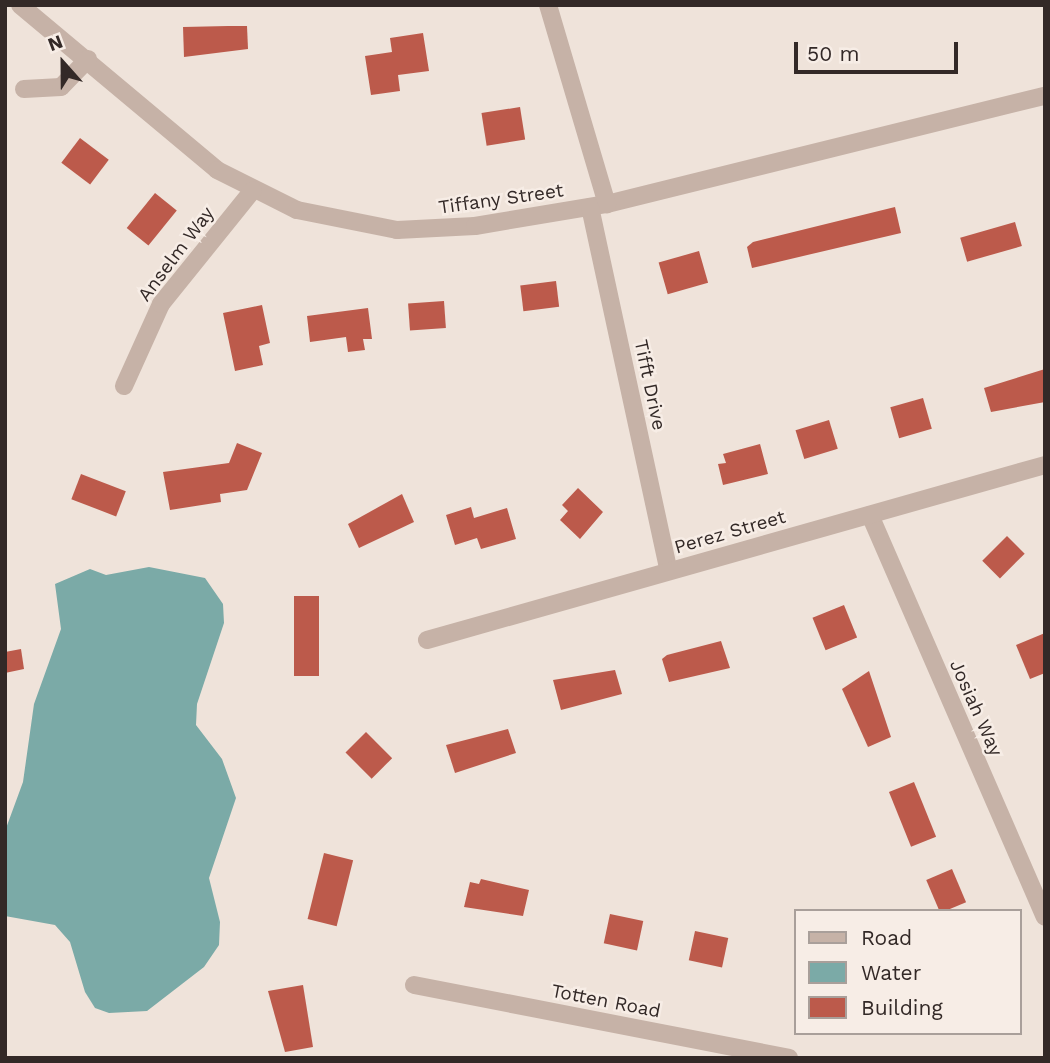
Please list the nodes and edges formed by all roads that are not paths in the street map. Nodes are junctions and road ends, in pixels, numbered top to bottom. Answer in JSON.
{"nodes":[{"id":1,"x":20,"y":5,"type":"edge"},
{"id":2,"x":548,"y":5,"type":"edge"},
{"id":3,"x":88,"y":59,"type":"junction"},
{"id":4,"x":23,"y":89,"type":"dead end"},
{"id":5,"x":1045,"y":96,"type":"edge"},
{"id":6,"x":253,"y":190,"type":"junction"},
{"id":7,"x":598,"y":206,"type":"junction"},
{"id":8,"x":124,"y":386,"type":"dead end"},
{"id":9,"x":1045,"y":466,"type":"edge"},
{"id":10,"x":870,"y":515,"type":"junction"},
{"id":11,"x":669,"y":571,"type":"junction"},
{"id":12,"x":427,"y":640,"type":"dead end"},
{"id":13,"x":1045,"y":917,"type":"edge"},
{"id":14,"x":414,"y":985,"type":"dead end"},
{"id":15,"x":789,"y":1058,"type":"edge"}],
"edges":[{"from":1,"to":3,"type":"street","name":"Tiffany Street"},
{"from":2,"to":7,"type":"street","name":"Tifft Drive"},
{"from":3,"to":4,"type":"street"},
{"from":3,"to":6,"type":"street","name":"Tiffany Street"},
{"from":5,"to":7,"type":"street","name":"Tiffany Street"},
{"from":6,"to":7,"type":"street","name":"Tiffany Street"},
{"from":6,"to":8,"type":"street","name":"Anselm Way"},
{"from":7,"to":11,"type":"street","name":"Tifft Drive"},
{"from":9,"to":10,"type":"street","name":"Perez Street"},
{"from":10,"to":11,"type":"street","name":"Perez Street"},
{"from":10,"to":13,"type":"street","name":"Josiah Way"},
{"from":11,"to":12,"type":"street","name":"Perez Street"},
{"from":14,"to":15,"type":"street","name":"Totten Road"}]}
